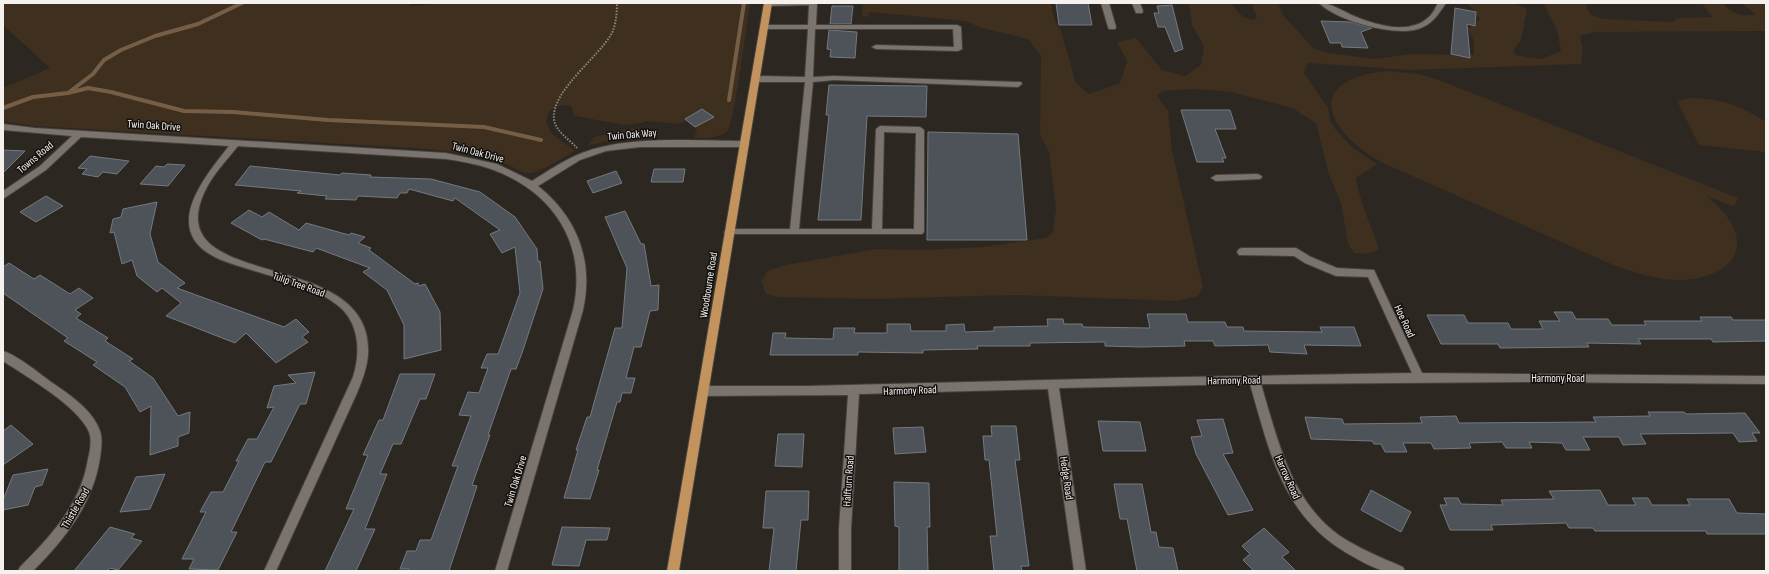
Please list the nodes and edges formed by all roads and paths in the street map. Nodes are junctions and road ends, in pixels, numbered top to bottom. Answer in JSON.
{"nodes":[{"id":1,"x":617,"y":3,"type":"edge"},
{"id":2,"x":768,"y":3,"type":"edge"},
{"id":3,"x":1105,"y":3,"type":"edge"},
{"id":4,"x":1136,"y":3,"type":"edge"},
{"id":5,"x":1323,"y":3,"type":"edge"},
{"id":6,"x":1442,"y":3,"type":"edge"},
{"id":7,"x":1139,"y":11,"type":"dead end"},
{"id":8,"x":764,"y":27,"type":"junction"},
{"id":9,"x":811,"y":27,"type":"junction"},
{"id":10,"x":1112,"y":27,"type":"dead end"},
{"id":11,"x":876,"y":48,"type":"dead end"},
{"id":12,"x":756,"y":79,"type":"junction"},
{"id":13,"x":809,"y":80,"type":"junction"},
{"id":14,"x":1018,"y":84,"type":"dead end"},
{"id":15,"x":3,"y":127,"type":"edge"},
{"id":16,"x":80,"y":133,"type":"junction"},
{"id":17,"x":236,"y":143,"type":"junction"},
{"id":18,"x":745,"y":144,"type":"junction"},
{"id":19,"x":584,"y":155,"type":"junction"},
{"id":20,"x":1257,"y":177,"type":"dead end"},
{"id":21,"x":1216,"y":178,"type":"dead end"},
{"id":22,"x":531,"y":186,"type":"junction"},
{"id":23,"x":3,"y":196,"type":"edge"},
{"id":24,"x":729,"y":232,"type":"junction"},
{"id":25,"x":794,"y":232,"type":"junction"},
{"id":26,"x":877,"y":232,"type":"junction"},
{"id":27,"x":1242,"y":252,"type":"dead end"},
{"id":28,"x":3,"y":356,"type":"edge"},
{"id":29,"x":1419,"y":378,"type":"junction"},
{"id":30,"x":1254,"y":380,"type":"junction"},
{"id":31,"x":1766,"y":380,"type":"edge"},
{"id":32,"x":1053,"y":384,"type":"junction"},
{"id":33,"x":703,"y":392,"type":"junction"},
{"id":34,"x":854,"y":392,"type":"junction"},
{"id":35,"x":24,"y":571,"type":"edge"},
{"id":36,"x":270,"y":571,"type":"edge"},
{"id":37,"x":500,"y":571,"type":"edge"},
{"id":38,"x":673,"y":571,"type":"edge"},
{"id":39,"x":845,"y":571,"type":"edge"},
{"id":40,"x":1080,"y":571,"type":"edge"},
{"id":41,"x":1399,"y":571,"type":"edge"}],
"edges":[{"from":1,"to":19,"type":"path"},
{"from":2,"to":8,"type":"main road","name":"Woodbourne Road"},
{"from":2,"to":9,"type":"street"},
{"from":3,"to":10,"type":"street"},
{"from":4,"to":7,"type":"street"},
{"from":5,"to":6,"type":"street"},
{"from":8,"to":9,"type":"street"},
{"from":8,"to":12,"type":"main road","name":"Woodbourne Road"},
{"from":9,"to":11,"type":"street"},
{"from":9,"to":13,"type":"street"},
{"from":12,"to":13,"type":"street"},
{"from":12,"to":18,"type":"main road","name":"Woodbourne Road"},
{"from":13,"to":14,"type":"street"},
{"from":13,"to":25,"type":"street"},
{"from":15,"to":16,"type":"street","name":"Twin Oak Drive"},
{"from":16,"to":17,"type":"street","name":"Twin Oak Drive"},
{"from":16,"to":23,"type":"street","name":"Towns Road"},
{"from":17,"to":22,"type":"street","name":"Twin Oak Drive"},
{"from":17,"to":36,"type":"street","name":"Tulip Tree Road"},
{"from":18,"to":19,"type":"street","name":"Twin Oak Way"},
{"from":18,"to":24,"type":"main road","name":"Woodbourne Road"},
{"from":19,"to":22,"type":"street","name":"Twin Oak Way"},
{"from":20,"to":21,"type":"street"},
{"from":22,"to":37,"type":"street","name":"Twin Oak Drive"},
{"from":24,"to":25,"type":"street"},
{"from":24,"to":33,"type":"main road","name":"Woodbourne Road"},
{"from":25,"to":26,"type":"street"},
{"from":26,"to":26,"type":"street"},
{"from":27,"to":29,"type":"street","name":"Hoe Road"},
{"from":28,"to":35,"type":"street","name":"Thistle Road"},
{"from":29,"to":30,"type":"street","name":"Harmony Road"},
{"from":29,"to":31,"type":"street","name":"Harmony Road"},
{"from":30,"to":32,"type":"street","name":"Harmony Road"},
{"from":30,"to":41,"type":"street","name":"Harrow Road"},
{"from":32,"to":34,"type":"street","name":"Harmony Road"},
{"from":32,"to":40,"type":"street","name":"Hedge Road"},
{"from":33,"to":34,"type":"street","name":"Harmony Road"},
{"from":33,"to":38,"type":"main road","name":"Woodbourne Road"},
{"from":34,"to":39,"type":"street","name":"Halfturn Road"}]}
